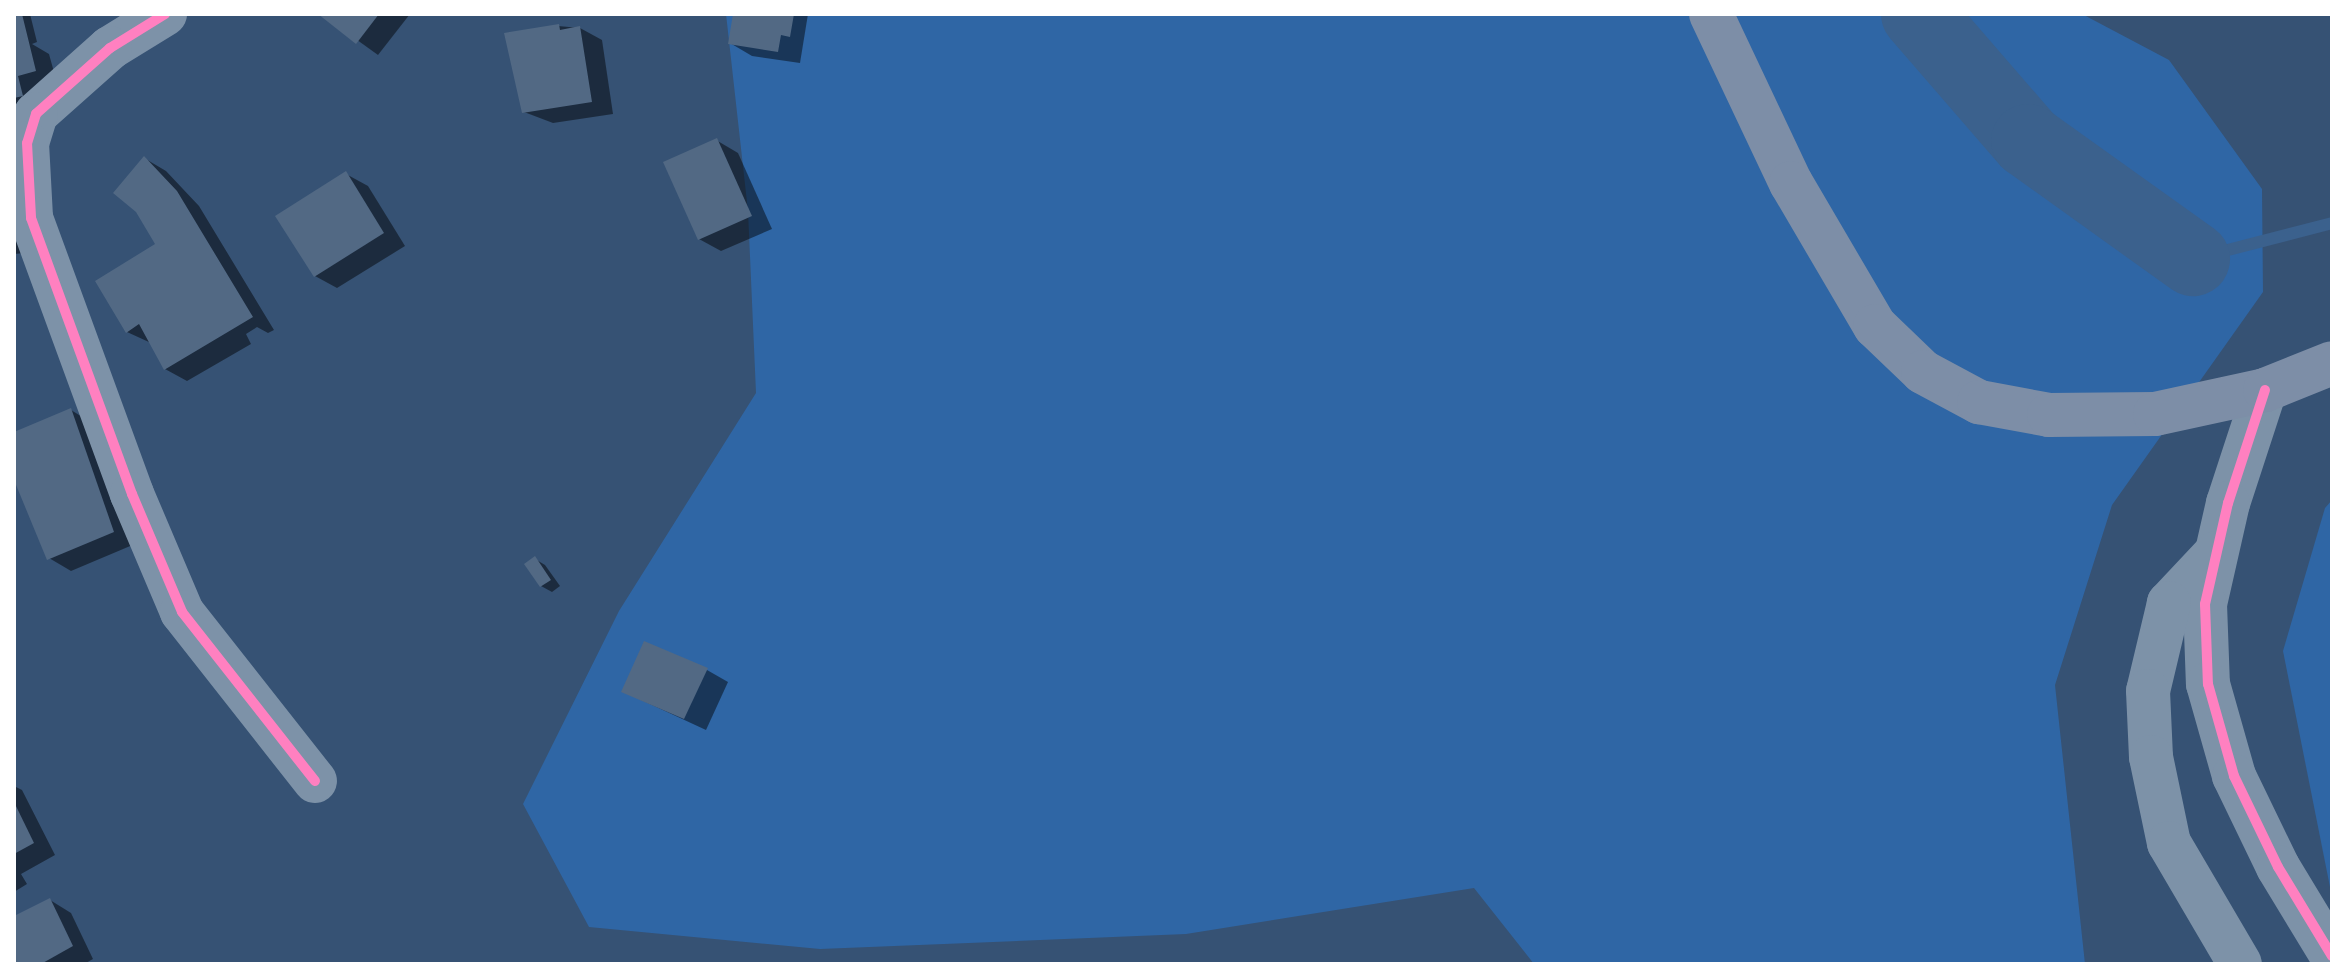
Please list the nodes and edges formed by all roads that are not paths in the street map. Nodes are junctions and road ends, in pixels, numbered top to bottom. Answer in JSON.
{"nodes":[{"id":1,"x":165,"y":14,"type":"edge"},
{"id":2,"x":1711,"y":14,"type":"edge"},
{"id":3,"x":2332,"y":363,"type":"edge"},
{"id":4,"x":2265,"y":390,"type":"junction"},
{"id":5,"x":2216,"y":553,"type":"junction"},
{"id":6,"x":315,"y":781,"type":"dead end"},
{"id":7,"x":2332,"y":956,"type":"edge"},
{"id":8,"x":2240,"y":964,"type":"edge"}],
"edges":[{"from":1,"to":6,"type":"street"},
{"from":2,"to":4,"type":"main road"},
{"from":3,"to":4,"type":"main road"},
{"from":4,"to":5,"type":"street"},
{"from":5,"to":7,"type":"street"},
{"from":5,"to":8,"type":"street"}]}
